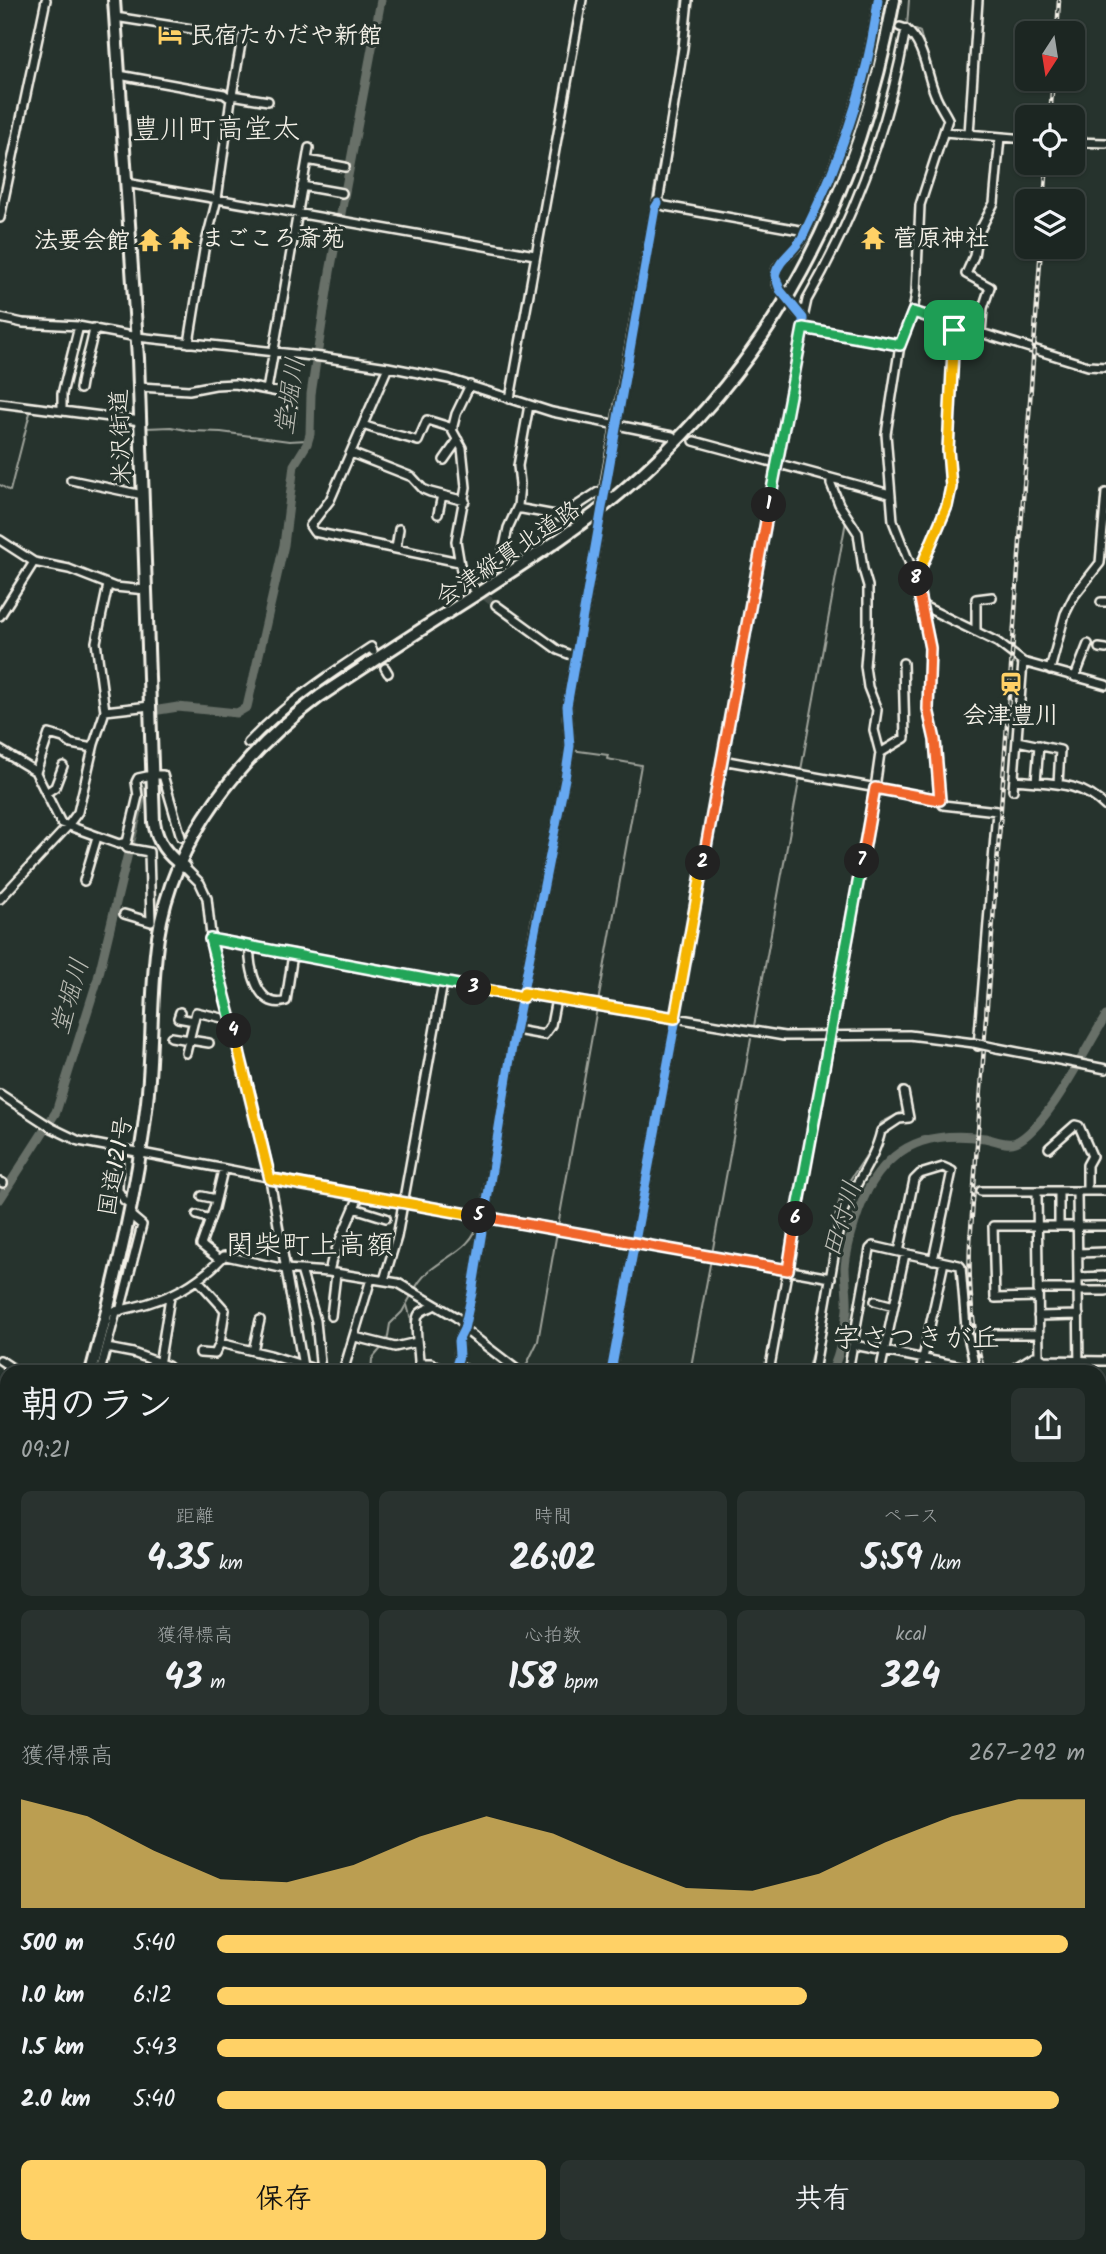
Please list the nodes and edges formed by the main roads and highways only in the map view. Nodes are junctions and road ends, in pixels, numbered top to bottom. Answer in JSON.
{"nodes":[{"id":1,"x":114,"y":0,"type":"edge"},
{"id":2,"x":894,"y":0,"type":"edge"},
{"id":3,"x":900,"y":0,"type":"edge"},
{"id":4,"x":183,"y":866,"type":"junction"},
{"id":5,"x":156,"y":962,"type":"junction"},
{"id":6,"x":94,"y":1365,"type":"edge"}],
"edges":[{"from":1,"to":4,"type":"highway","name":"米沢街道"},
{"from":2,"to":4,"type":"highway","name":"会津縦貫北道路"},
{"from":3,"to":4,"type":"highway","name":"会津縦貫北道路"},
{"from":4,"to":5,"type":"highway","name":"国道121号"},
{"from":4,"to":5,"type":"highway","name":"国道121号"},
{"from":5,"to":6,"type":"highway","name":"国道121号"}]}
